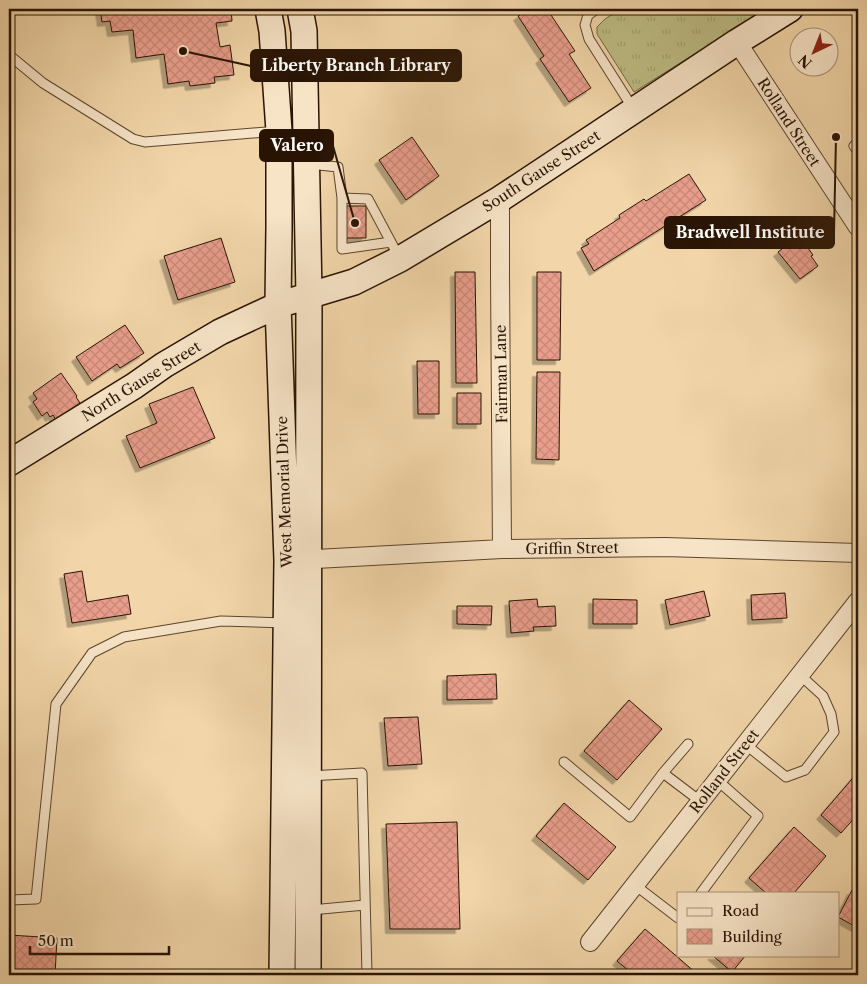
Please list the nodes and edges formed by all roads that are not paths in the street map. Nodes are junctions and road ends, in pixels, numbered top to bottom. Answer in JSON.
{"nodes":[{"id":1,"x":268,"y":9,"type":"edge"},
{"id":2,"x":300,"y":9,"type":"edge"},
{"id":3,"x":597,"y":9,"type":"edge"},
{"id":4,"x":856,"y":9,"type":"edge"},
{"id":5,"x":779,"y":12,"type":"edge"},
{"id":6,"x":858,"y":13,"type":"edge"},
{"id":7,"x":737,"y":42,"type":"junction"},
{"id":8,"x":9,"y":55,"type":"edge"},
{"id":9,"x":634,"y":110,"type":"junction"},
{"id":10,"x":278,"y":130,"type":"junction"},
{"id":11,"x":858,"y":142,"type":"edge"},
{"id":12,"x":858,"y":152,"type":"edge"},
{"id":13,"x":306,"y":164,"type":"junction"},
{"id":14,"x":342,"y":198,"type":"junction"},
{"id":15,"x":500,"y":199,"type":"junction"},
{"id":16,"x":858,"y":227,"type":"edge"},
{"id":17,"x":395,"y":251,"type":"junction"},
{"id":18,"x":309,"y":296,"type":"junction"},
{"id":19,"x":278,"y":305,"type":"junction"},
{"id":20,"x":9,"y":463,"type":"edge"},
{"id":21,"x":502,"y":549,"type":"junction"},
{"id":22,"x":858,"y":553,"type":"edge"},
{"id":23,"x":298,"y":560,"type":"junction"},
{"id":24,"x":858,"y":601,"type":"edge"},
{"id":25,"x":286,"y":623,"type":"junction"},
{"id":26,"x":800,"y":675,"type":"junction"},
{"id":27,"x":688,"y":744,"type":"dead end"},
{"id":28,"x":745,"y":744,"type":"junction"},
{"id":29,"x":564,"y":762,"type":"dead end"},
{"id":30,"x":663,"y":773,"type":"junction"},
{"id":31,"x":308,"y":776,"type":"junction"},
{"id":32,"x":717,"y":780,"type":"junction"},
{"id":33,"x":700,"y":801,"type":"junction"},
{"id":34,"x":635,"y":885,"type":"junction"},
{"id":35,"x":702,"y":892,"type":"edge"},
{"id":36,"x":9,"y":900,"type":"edge"},
{"id":37,"x":365,"y":906,"type":"junction"},
{"id":38,"x":308,"y":910,"type":"junction"},
{"id":39,"x":677,"y":917,"type":"edge"},
{"id":40,"x":590,"y":942,"type":"dead end"},
{"id":41,"x":282,"y":975,"type":"edge"},
{"id":42,"x":308,"y":975,"type":"edge"},
{"id":43,"x":367,"y":975,"type":"edge"}],
"edges":[{"from":1,"to":10,"type":"main road","name":"West Memorial Drive"},
{"from":2,"to":13,"type":"main road","name":"West Memorial Drive"},
{"from":3,"to":9,"type":"lane"},
{"from":4,"to":6,"type":"lane"},
{"from":5,"to":7,"type":"main road","name":"South Gause Street"},
{"from":7,"to":9,"type":"main road","name":"South Gause Street"},
{"from":7,"to":16,"type":"street","name":"Rolland Street"},
{"from":8,"to":10,"type":"lane"},
{"from":9,"to":15,"type":"main road","name":"South Gause Street"},
{"from":10,"to":19,"type":"main road","name":"West Memorial Drive"},
{"from":11,"to":12,"type":"lane"},
{"from":13,"to":14,"type":"lane"},
{"from":13,"to":18,"type":"main road","name":"West Memorial Drive"},
{"from":14,"to":17,"type":"lane"},
{"from":14,"to":17,"type":"lane"},
{"from":15,"to":17,"type":"main road","name":"South Gause Street"},
{"from":15,"to":21,"type":"street","name":"Fairman Lane"},
{"from":17,"to":18,"type":"main road","name":"South Gause Street"},
{"from":18,"to":19,"type":"main road","name":"South Gause Street"},
{"from":18,"to":23,"type":"main road","name":"West Memorial Drive"},
{"from":19,"to":20,"type":"main road","name":"North Gause Street"},
{"from":19,"to":23,"type":"main road","name":"West Memorial Drive"},
{"from":21,"to":22,"type":"street","name":"Griffin Street"},
{"from":21,"to":23,"type":"street","name":"Griffin Street"},
{"from":23,"to":25,"type":"main road","name":"West Memorial Drive"},
{"from":23,"to":31,"type":"main road","name":"West Memorial Drive"},
{"from":24,"to":26,"type":"street","name":"Rolland Street"},
{"from":25,"to":36,"type":"lane"},
{"from":25,"to":41,"type":"main road","name":"West Memorial Drive"},
{"from":26,"to":28,"type":"street","name":"Rolland Street"},
{"from":26,"to":28,"type":"lane"},
{"from":27,"to":30,"type":"lane"},
{"from":28,"to":32,"type":"street","name":"Rolland Street"},
{"from":29,"to":30,"type":"lane"},
{"from":30,"to":33,"type":"lane"},
{"from":31,"to":37,"type":"lane"},
{"from":31,"to":38,"type":"main road","name":"West Memorial Drive"},
{"from":32,"to":33,"type":"street","name":"Rolland Street"},
{"from":32,"to":35,"type":"lane"},
{"from":33,"to":34,"type":"street","name":"Rolland Street"},
{"from":34,"to":39,"type":"lane"},
{"from":34,"to":40,"type":"street","name":"Rolland Street"},
{"from":37,"to":38,"type":"lane"},
{"from":37,"to":43,"type":"lane"},
{"from":38,"to":42,"type":"main road","name":"West Memorial Drive"}]}
